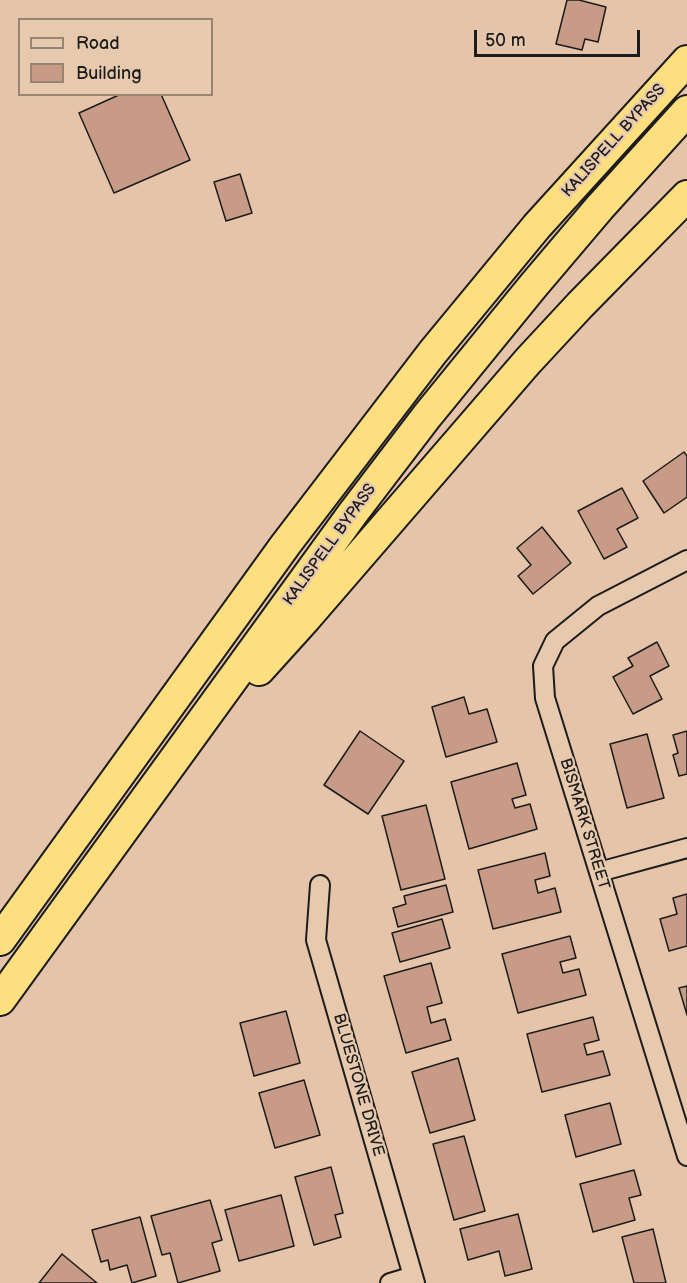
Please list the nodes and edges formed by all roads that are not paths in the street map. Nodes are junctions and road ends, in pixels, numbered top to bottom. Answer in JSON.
{"nodes":[{"id":1,"x":687,"y":61,"type":"edge"},
{"id":2,"x":687,"y":111,"type":"edge"},
{"id":3,"x":687,"y":196,"type":"edge"},
{"id":4,"x":687,"y":560,"type":"edge"},
{"id":5,"x":185,"y":744,"type":"junction"},
{"id":6,"x":687,"y":848,"type":"edge"},
{"id":7,"x":599,"y":872,"type":"junction"},
{"id":8,"x":320,"y":885,"type":"dead end"},
{"id":9,"x":0,"y":940,"type":"edge"},
{"id":10,"x":0,"y":1000,"type":"edge"},
{"id":11,"x":680,"y":1109,"type":"edge"},
{"id":12,"x":687,"y":1156,"type":"edge"},
{"id":13,"x":414,"y":1280,"type":"edge"},
{"id":14,"x":390,"y":1283,"type":"edge"}],
"edges":[{"from":1,"to":9,"type":"highway","name":"KALISPELL BYPASS"},
{"from":2,"to":5,"type":"highway","name":"KALISPELL BYPASS"},
{"from":3,"to":5,"type":"highway"},
{"from":4,"to":7,"type":"street","name":"BISMARK STREET"},
{"from":5,"to":10,"type":"highway","name":"KALISPELL BYPASS"},
{"from":6,"to":7,"type":"street"},
{"from":7,"to":11,"type":"street","name":"BISMARK STREET"},
{"from":8,"to":13,"type":"street","name":"BLUESTONE DRIVE"},
{"from":11,"to":12,"type":"street","name":"BISMARK STREET"},
{"from":13,"to":14,"type":"street"}]}
